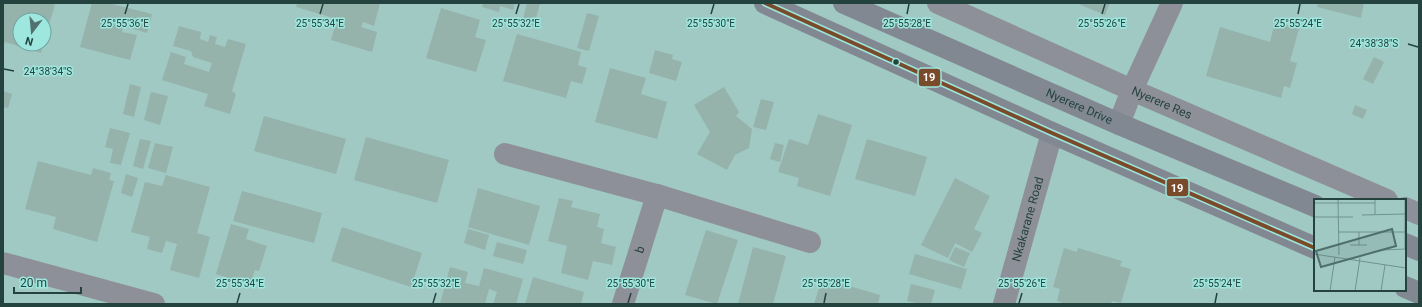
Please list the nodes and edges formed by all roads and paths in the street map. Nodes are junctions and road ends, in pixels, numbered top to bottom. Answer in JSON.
{"nodes":[{"id":1,"x":765,"y":3,"type":"edge"},
{"id":2,"x":844,"y":3,"type":"edge"},
{"id":3,"x":938,"y":3,"type":"edge"},
{"id":4,"x":1172,"y":3,"type":"edge"},
{"id":5,"x":1132,"y":90,"type":"junction"},
{"id":6,"x":1119,"y":124,"type":"junction"},
{"id":7,"x":1052,"y":133,"type":"junction"},
{"id":8,"x":506,"y":154,"type":"dead end"},
{"id":9,"x":657,"y":195,"type":"junction"},
{"id":10,"x":1385,"y":199,"type":"edge"},
{"id":11,"x":1314,"y":206,"type":"edge"},
{"id":12,"x":1406,"y":208,"type":"edge"},
{"id":13,"x":1419,"y":214,"type":"edge"},
{"id":14,"x":810,"y":242,"type":"dead end"},
{"id":15,"x":1406,"y":244,"type":"edge"},
{"id":16,"x":1314,"y":248,"type":"edge"},
{"id":17,"x":1419,"y":250,"type":"edge"},
{"id":18,"x":3,"y":263,"type":"edge"},
{"id":19,"x":1406,"y":287,"type":"edge"},
{"id":20,"x":1419,"y":293,"type":"edge"},
{"id":21,"x":154,"y":304,"type":"edge"},
{"id":22,"x":623,"y":304,"type":"edge"},
{"id":23,"x":1004,"y":304,"type":"edge"}],
"edges":[{"from":1,"to":7,"type":"main road"},
{"from":2,"to":6,"type":"main road","name":"Nyerere Drive"},
{"from":3,"to":5,"type":"street","name":"Nyerere Res"},
{"from":4,"to":5,"type":"street"},
{"from":5,"to":6,"type":"street"},
{"from":5,"to":10,"type":"street","name":"Nyerere Res"},
{"from":6,"to":11,"type":"main road","name":"Nyerere Drive"},
{"from":7,"to":16,"type":"main road"},
{"from":7,"to":23,"type":"street","name":"Nkakarane Road"},
{"from":8,"to":9,"type":"street"},
{"from":9,"to":14,"type":"street"},
{"from":9,"to":22,"type":"street","name":"b"},
{"from":12,"to":13,"type":"street"},
{"from":15,"to":17,"type":"main road"},
{"from":18,"to":21,"type":"street"},
{"from":19,"to":20,"type":"main road"}]}
